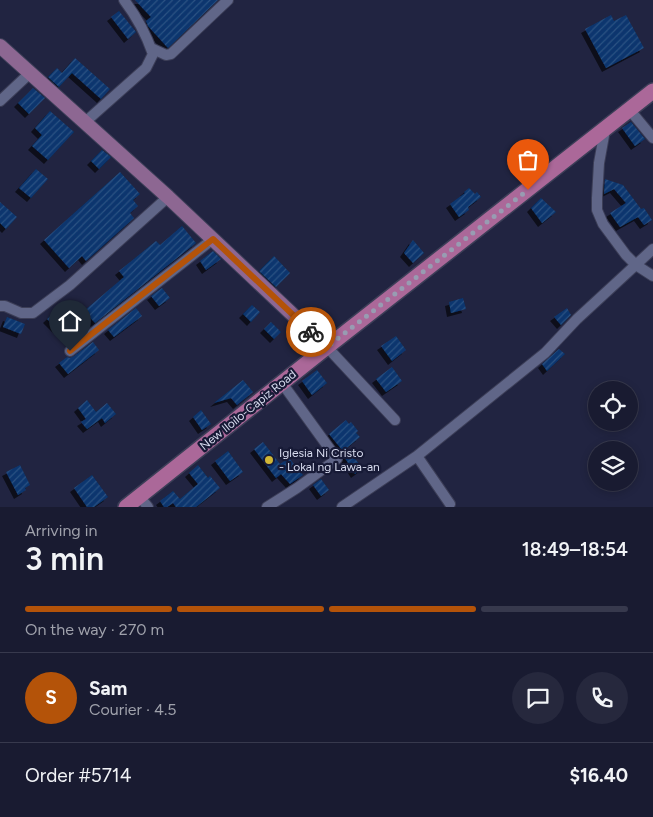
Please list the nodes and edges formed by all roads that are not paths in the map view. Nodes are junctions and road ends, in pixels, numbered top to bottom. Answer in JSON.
{"nodes":[{"id":1,"x":124,"y":0,"type":"edge"},
{"id":2,"x":228,"y":0,"type":"edge"},
{"id":3,"x":0,"y":46,"type":"edge"},
{"id":4,"x":151,"y":48,"type":"junction"},
{"id":5,"x":30,"y":73,"type":"junction"},
{"id":6,"x":653,"y":91,"type":"edge"},
{"id":7,"x":0,"y":101,"type":"edge"},
{"id":8,"x":629,"y":109,"type":"junction"},
{"id":9,"x":84,"y":123,"type":"junction"},
{"id":10,"x":605,"y":130,"type":"junction"},
{"id":11,"x":653,"y":138,"type":"edge"},
{"id":12,"x":168,"y":197,"type":"junction"},
{"id":13,"x":213,"y":239,"type":"junction"},
{"id":14,"x":653,"y":249,"type":"edge"},
{"id":15,"x":636,"y":265,"type":"junction"},
{"id":16,"x":653,"y":276,"type":"edge"},
{"id":17,"x":0,"y":306,"type":"edge"},
{"id":18,"x":327,"y":347,"type":"junction"},
{"id":19,"x":70,"y":351,"type":"dead end"},
{"id":20,"x":282,"y":383,"type":"junction"},
{"id":21,"x":395,"y":420,"type":"dead end"},
{"id":22,"x":417,"y":456,"type":"junction"},
{"id":23,"x":144,"y":502,"type":"edge"},
{"id":24,"x":450,"y":504,"type":"dead end"},
{"id":25,"x":126,"y":507,"type":"edge"},
{"id":26,"x":267,"y":507,"type":"edge"},
{"id":27,"x":342,"y":507,"type":"edge"}],
"edges":[{"from":1,"to":4,"type":"street"},
{"from":2,"to":4,"type":"street"},
{"from":3,"to":5,"type":"main road"},
{"from":4,"to":9,"type":"street"},
{"from":5,"to":7,"type":"street"},
{"from":5,"to":9,"type":"main road"},
{"from":6,"to":8,"type":"highway","name":"New Iloilo-Capiz Road"},
{"from":8,"to":10,"type":"highway","name":"New Iloilo-Capiz Road"},
{"from":8,"to":11,"type":"street"},
{"from":9,"to":12,"type":"main road"},
{"from":10,"to":15,"type":"street"},
{"from":10,"to":18,"type":"highway","name":"New Iloilo-Capiz Road"},
{"from":12,"to":13,"type":"main road"},
{"from":12,"to":17,"type":"street"},
{"from":13,"to":18,"type":"main road"},
{"from":13,"to":19,"type":"street"},
{"from":14,"to":15,"type":"street"},
{"from":15,"to":16,"type":"street"},
{"from":15,"to":22,"type":"street"},
{"from":18,"to":20,"type":"highway","name":"New Iloilo-Capiz Road"},
{"from":18,"to":21,"type":"street"},
{"from":20,"to":23,"type":"highway","name":"New Iloilo-Capiz Road"},
{"from":20,"to":26,"type":"street"},
{"from":22,"to":24,"type":"street"},
{"from":22,"to":27,"type":"street"},
{"from":23,"to":25,"type":"highway","name":"New Iloilo-Capiz Road"}]}
